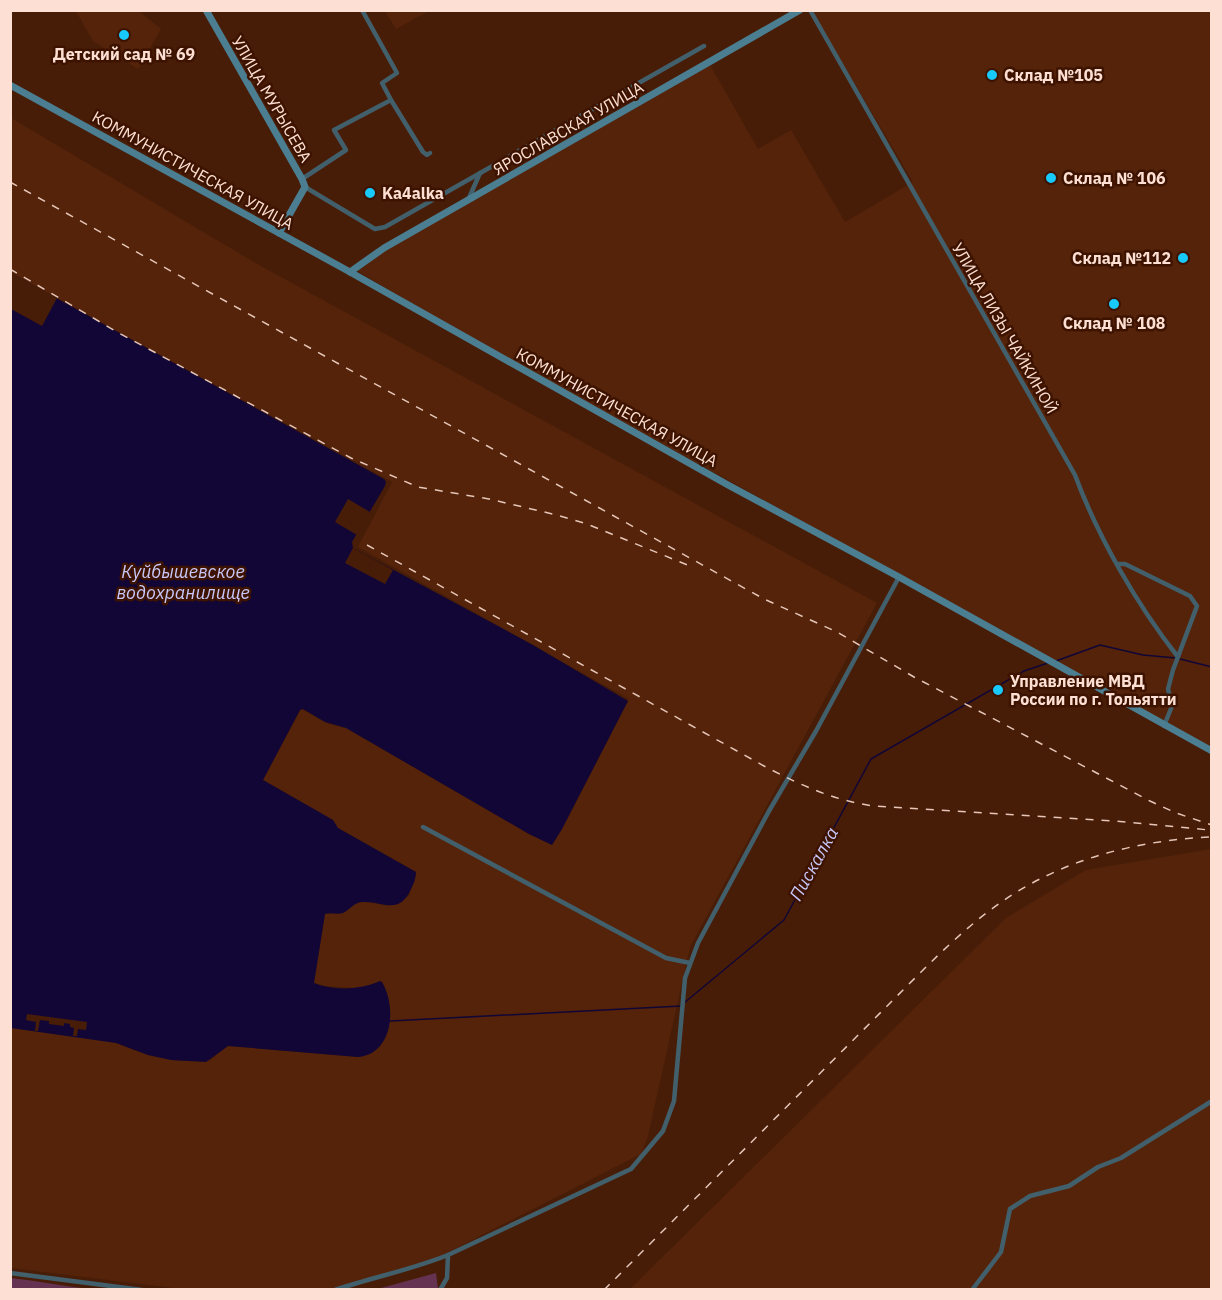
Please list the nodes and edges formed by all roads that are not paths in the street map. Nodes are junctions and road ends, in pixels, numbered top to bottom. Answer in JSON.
{"nodes":[{"id":1,"x":206,"y":10,"type":"edge"},
{"id":2,"x":362,"y":10,"type":"edge"},
{"id":3,"x":800,"y":10,"type":"edge"},
{"id":4,"x":810,"y":10,"type":"edge"},
{"id":5,"x":704,"y":46,"type":"dead end"},
{"id":6,"x":10,"y":85,"type":"edge"},
{"id":7,"x":391,"y":100,"type":"junction"},
{"id":8,"x":430,"y":153,"type":"dead end"},
{"id":9,"x":480,"y":173,"type":"junction"},
{"id":10,"x":302,"y":179,"type":"junction"},
{"id":11,"x":304,"y":187,"type":"junction"},
{"id":12,"x":468,"y":200,"type":"junction"},
{"id":13,"x":279,"y":233,"type":"junction"},
{"id":14,"x":350,"y":272,"type":"junction"},
{"id":15,"x":1117,"y":564,"type":"junction"},
{"id":16,"x":898,"y":577,"type":"junction"},
{"id":17,"x":1178,"y":657,"type":"junction"},
{"id":18,"x":1164,"y":726,"type":"junction"},
{"id":19,"x":1212,"y":751,"type":"edge"},
{"id":20,"x":423,"y":828,"type":"dead end"},
{"id":21,"x":690,"y":963,"type":"junction"},
{"id":22,"x":1212,"y":1101,"type":"edge"},
{"id":23,"x":448,"y":1255,"type":"junction"},
{"id":24,"x":10,"y":1273,"type":"edge"},
{"id":25,"x":142,"y":1290,"type":"edge"},
{"id":26,"x":335,"y":1290,"type":"edge"},
{"id":27,"x":440,"y":1290,"type":"edge"},
{"id":28,"x":972,"y":1290,"type":"edge"}],
"edges":[{"from":1,"to":10,"type":"main road","name":"УЛИЦА МУРЫСЕВА"},
{"from":2,"to":7,"type":"street"},
{"from":3,"to":12,"type":"main road","name":"ЯРОСЛАВСКАЯ УЛИЦА"},
{"from":4,"to":15,"type":"street","name":"УЛИЦА ЛИЗЫ ЧАЙКИНОЙ"},
{"from":5,"to":9,"type":"street"},
{"from":6,"to":13,"type":"main road","name":"КОММУНИСТИЧЕСКАЯ УЛИЦА"},
{"from":7,"to":8,"type":"street"},
{"from":7,"to":10,"type":"street"},
{"from":9,"to":11,"type":"street"},
{"from":9,"to":12,"type":"street"},
{"from":10,"to":11,"type":"main road","name":"УЛИЦА МУРЫСЕВА"},
{"from":11,"to":13,"type":"main road","name":"УЛИЦА МУРЫСЕВА"},
{"from":12,"to":14,"type":"main road","name":"ЯРОСЛАВСКАЯ УЛИЦА"},
{"from":13,"to":14,"type":"main road","name":"КОММУНИСТИЧЕСКАЯ УЛИЦА"},
{"from":14,"to":16,"type":"main road","name":"КОММУНИСТИЧЕСКАЯ УЛИЦА"},
{"from":15,"to":17,"type":"street","name":"УЛИЦА ЛИЗЫ ЧАЙКИНОЙ"},
{"from":15,"to":17,"type":"street"},
{"from":16,"to":18,"type":"main road","name":"КОММУНИСТИЧЕСКАЯ УЛИЦА"},
{"from":16,"to":21,"type":"street"},
{"from":17,"to":18,"type":"street"},
{"from":18,"to":19,"type":"main road","name":"КОММУНИСТИЧЕСКАЯ УЛИЦА"},
{"from":20,"to":21,"type":"street"},
{"from":21,"to":23,"type":"street"},
{"from":22,"to":28,"type":"street"},
{"from":23,"to":26,"type":"street"},
{"from":23,"to":27,"type":"street"},
{"from":24,"to":25,"type":"street"}]}
